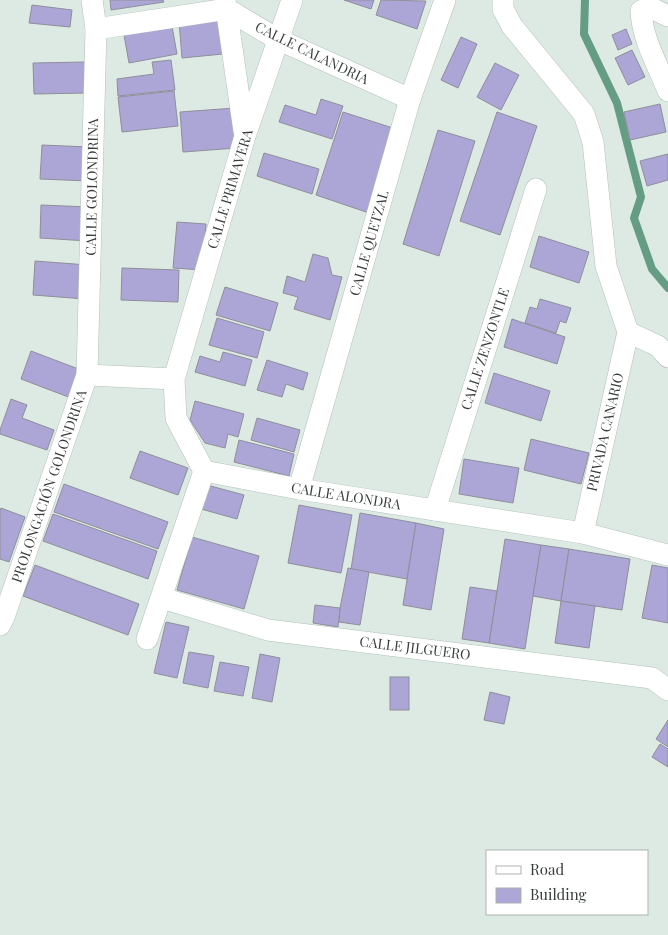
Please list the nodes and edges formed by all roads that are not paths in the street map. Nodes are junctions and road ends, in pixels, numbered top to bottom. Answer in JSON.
{"nodes":[{"id":1,"x":92,"y":0,"type":"edge"},
{"id":2,"x":292,"y":0,"type":"edge"},
{"id":3,"x":445,"y":0,"type":"edge"},
{"id":4,"x":503,"y":0,"type":"edge"},
{"id":5,"x":226,"y":5,"type":"edge"},
{"id":6,"x":668,"y":16,"type":"edge"},
{"id":7,"x":96,"y":29,"type":"junction"},
{"id":8,"x":277,"y":39,"type":"junction"},
{"id":9,"x":668,"y":91,"type":"edge"},
{"id":10,"x":410,"y":99,"type":"junction"},
{"id":11,"x":245,"y":136,"type":"junction"},
{"id":12,"x":536,"y":189,"type":"dead end"},
{"id":13,"x":628,"y":332,"type":"junction"},
{"id":14,"x":668,"y":357,"type":"edge"},
{"id":15,"x":87,"y":374,"type":"junction"},
{"id":16,"x":174,"y":379,"type":"junction"},
{"id":17,"x":204,"y":471,"type":"junction"},
{"id":18,"x":299,"y":489,"type":"junction"},
{"id":19,"x":434,"y":510,"type":"junction"},
{"id":20,"x":583,"y":533,"type":"junction"},
{"id":21,"x":668,"y":555,"type":"edge"},
{"id":22,"x":162,"y":598,"type":"junction"},
{"id":23,"x":0,"y":625,"type":"edge"},
{"id":24,"x":147,"y":640,"type":"dead end"},
{"id":25,"x":668,"y":690,"type":"edge"}],
"edges":[{"from":1,"to":7,"type":"street","name":"CALLE GOLONDRINA"},
{"from":2,"to":8,"type":"street","name":"CALLE PRIMAVERA"},
{"from":3,"to":10,"type":"street","name":"CALLE QUETZAL"},
{"from":4,"to":13,"type":"street"},
{"from":5,"to":7,"type":"street"},
{"from":5,"to":8,"type":"street","name":"CALLE CALANDRIA"},
{"from":5,"to":11,"type":"street"},
{"from":6,"to":9,"type":"street"},
{"from":7,"to":15,"type":"street","name":"CALLE GOLONDRINA"},
{"from":8,"to":10,"type":"street","name":"CALLE CALANDRIA"},
{"from":8,"to":11,"type":"street","name":"CALLE PRIMAVERA"},
{"from":10,"to":18,"type":"street","name":"CALLE QUETZAL"},
{"from":11,"to":16,"type":"street","name":"CALLE PRIMAVERA"},
{"from":12,"to":19,"type":"street","name":"CALLE ZENZONTLE"},
{"from":13,"to":14,"type":"street"},
{"from":13,"to":20,"type":"street","name":"PRIVADA CANARIO"},
{"from":15,"to":16,"type":"street"},
{"from":15,"to":23,"type":"street","name":"PROLONGACIÓN GOLONDRINA"},
{"from":16,"to":17,"type":"street"},
{"from":17,"to":18,"type":"street","name":"CALLE ALONDRA"},
{"from":17,"to":22,"type":"street"},
{"from":18,"to":19,"type":"street","name":"CALLE ALONDRA"},
{"from":19,"to":20,"type":"street","name":"CALLE ALONDRA"},
{"from":20,"to":21,"type":"street","name":"CALLE ALONDRA"},
{"from":22,"to":24,"type":"street"},
{"from":22,"to":25,"type":"street","name":"CALLE JILGUERO"}]}
